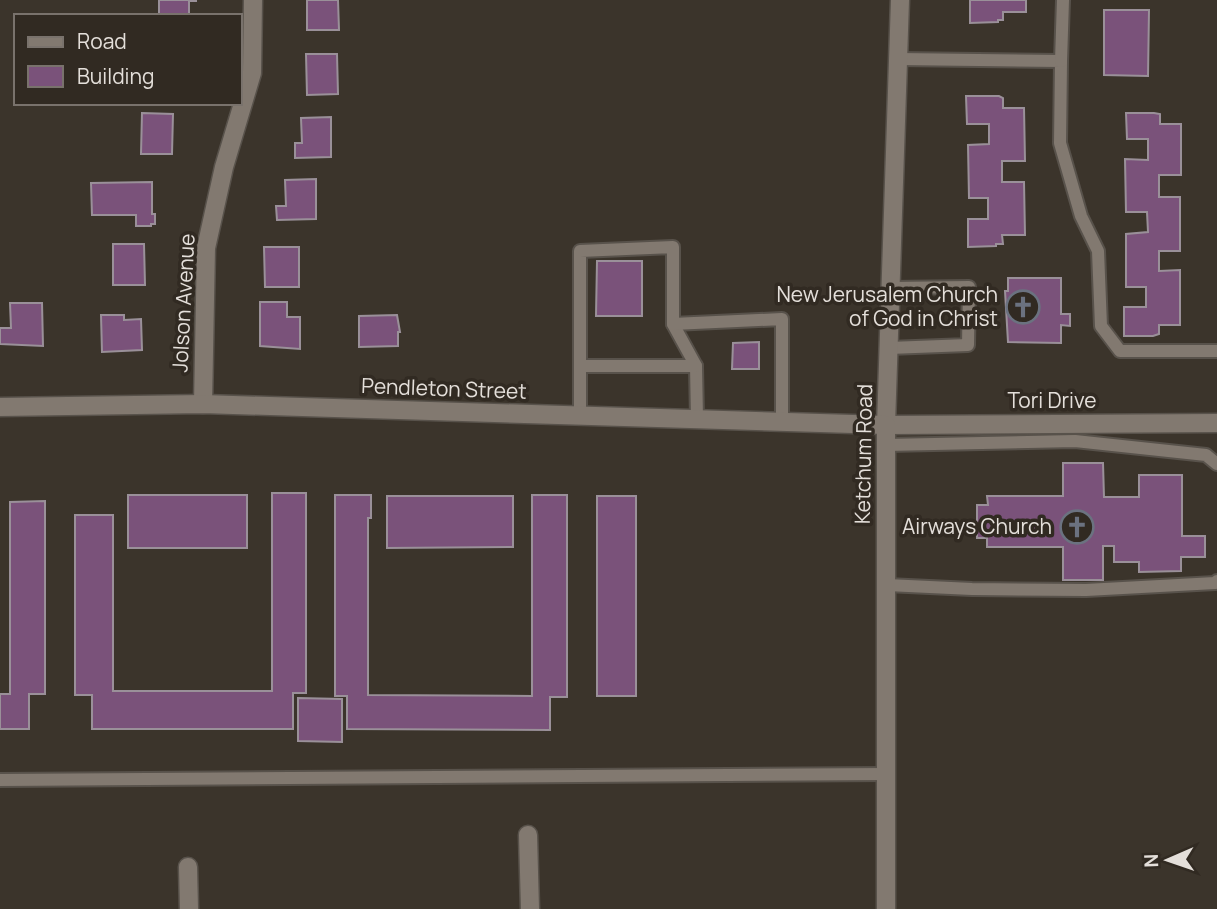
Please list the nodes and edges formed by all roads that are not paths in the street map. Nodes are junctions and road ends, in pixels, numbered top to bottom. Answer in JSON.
{"nodes":[{"id":1,"x":253,"y":0,"type":"edge"},
{"id":2,"x":900,"y":0,"type":"edge"},
{"id":3,"x":1063,"y":0,"type":"edge"},
{"id":4,"x":898,"y":59,"type":"junction"},
{"id":5,"x":1061,"y":61,"type":"junction"},
{"id":6,"x":891,"y":288,"type":"junction"},
{"id":7,"x":673,"y":324,"type":"junction"},
{"id":8,"x":889,"y":348,"type":"junction"},
{"id":9,"x":1217,"y":351,"type":"edge"},
{"id":10,"x":580,"y":366,"type":"junction"},
{"id":11,"x":696,"y":366,"type":"junction"},
{"id":12,"x":202,"y":404,"type":"junction"},
{"id":13,"x":0,"y":407,"type":"edge"},
{"id":14,"x":580,"y":415,"type":"junction"},
{"id":15,"x":697,"y":419,"type":"junction"},
{"id":16,"x":782,"y":422,"type":"junction"},
{"id":17,"x":1217,"y":423,"type":"edge"},
{"id":18,"x":886,"y":425,"type":"junction"},
{"id":19,"x":886,"y":445,"type":"junction"},
{"id":20,"x":1217,"y":464,"type":"edge"},
{"id":21,"x":1217,"y":581,"type":"edge"},
{"id":22,"x":887,"y":585,"type":"junction"},
{"id":23,"x":887,"y":774,"type":"junction"},
{"id":24,"x":0,"y":780,"type":"edge"},
{"id":25,"x":528,"y":835,"type":"dead end"},
{"id":26,"x":188,"y":867,"type":"dead end"},
{"id":27,"x":189,"y":909,"type":"edge"},
{"id":28,"x":530,"y":909,"type":"edge"},
{"id":29,"x":886,"y":909,"type":"edge"}],
"edges":[{"from":1,"to":12,"type":"main road","name":"Jolson Avenue"},
{"from":2,"to":4,"type":"main road","name":"Ketchum Road"},
{"from":3,"to":5,"type":"lane"},
{"from":4,"to":5,"type":"lane"},
{"from":4,"to":6,"type":"main road","name":"Ketchum Road"},
{"from":5,"to":9,"type":"lane"},
{"from":6,"to":8,"type":"main road","name":"Ketchum Road"},
{"from":6,"to":8,"type":"lane"},
{"from":7,"to":10,"type":"lane"},
{"from":7,"to":11,"type":"lane"},
{"from":7,"to":16,"type":"lane"},
{"from":8,"to":18,"type":"main road","name":"Ketchum Road"},
{"from":10,"to":11,"type":"lane"},
{"from":10,"to":14,"type":"lane"},
{"from":11,"to":15,"type":"lane"},
{"from":12,"to":13,"type":"main road","name":"Pendleton Street"},
{"from":12,"to":14,"type":"main road","name":"Pendleton Street"},
{"from":14,"to":15,"type":"main road","name":"Pendleton Street"},
{"from":15,"to":16,"type":"main road","name":"Pendleton Street"},
{"from":16,"to":18,"type":"main road","name":"Pendleton Street"},
{"from":17,"to":18,"type":"main road","name":"Tori Drive"},
{"from":18,"to":19,"type":"main road","name":"Ketchum Road"},
{"from":19,"to":20,"type":"lane"},
{"from":19,"to":22,"type":"main road","name":"Ketchum Road"},
{"from":21,"to":22,"type":"lane"},
{"from":22,"to":23,"type":"main road","name":"Ketchum Road"},
{"from":23,"to":24,"type":"lane"},
{"from":23,"to":29,"type":"main road","name":"Ketchum Road"},
{"from":25,"to":28,"type":"main road"},
{"from":26,"to":27,"type":"main road"}]}
